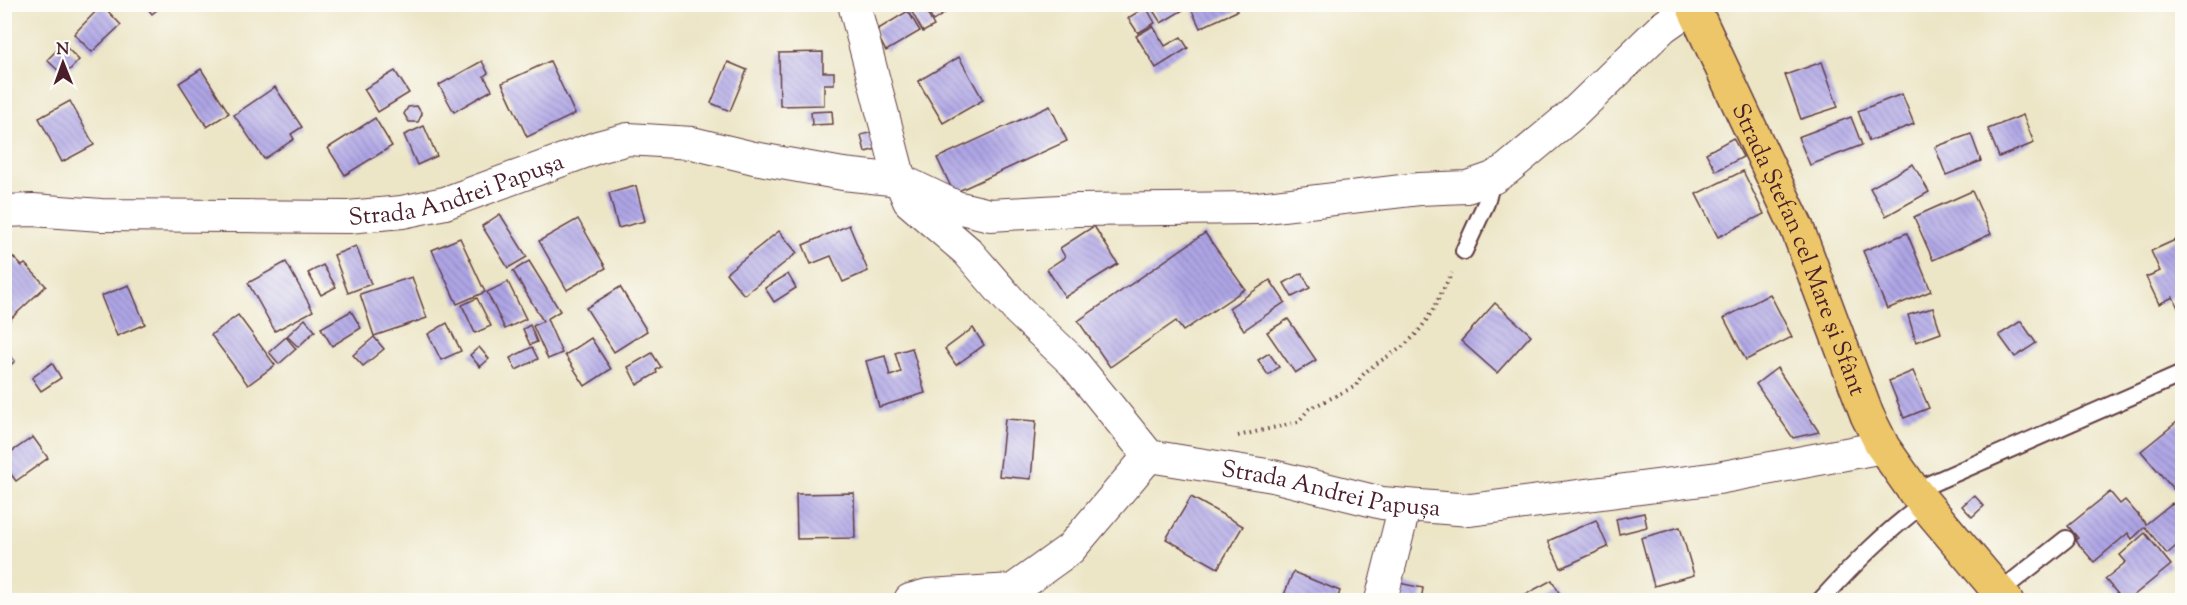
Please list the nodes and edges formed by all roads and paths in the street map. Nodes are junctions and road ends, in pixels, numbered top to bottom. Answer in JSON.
{"nodes":[{"id":1,"x":854,"y":4,"type":"edge"},
{"id":2,"x":1693,"y":5,"type":"edge"},
{"id":3,"x":1493,"y":178,"type":"junction"},
{"id":4,"x":900,"y":180,"type":"junction"},
{"id":5,"x":4,"y":211,"type":"edge"},
{"id":6,"x":1464,"y":251,"type":"joint"},
{"id":7,"x":2182,"y":374,"type":"edge"},
{"id":8,"x":1229,"y":438,"type":"dead end"},
{"id":9,"x":1883,"y":447,"type":"junction"},
{"id":10,"x":1149,"y":456,"type":"junction"},
{"id":11,"x":1919,"y":497,"type":"junction"},
{"id":12,"x":1405,"y":506,"type":"junction"},
{"id":13,"x":2066,"y":539,"type":"dead end"},
{"id":14,"x":2003,"y":596,"type":"edge"},
{"id":15,"x":910,"y":600,"type":"edge"},
{"id":16,"x":1381,"y":600,"type":"edge"},
{"id":17,"x":1821,"y":600,"type":"edge"}],
"edges":[{"from":1,"to":4,"type":"street"},
{"from":2,"to":3,"type":"street","name":"Strada Andrei Papușa"},
{"from":2,"to":9,"type":"main road","name":"Strada Ștefan cel Mare și Sfânt"},
{"from":3,"to":4,"type":"street","name":"Strada Andrei Papușa"},
{"from":3,"to":6,"type":"lane"},
{"from":4,"to":5,"type":"street","name":"Strada Andrei Papușa"},
{"from":4,"to":10,"type":"street"},
{"from":6,"to":8,"type":"path"},
{"from":7,"to":11,"type":"lane"},
{"from":9,"to":11,"type":"main road","name":"Strada Ștefan cel Mare și Sfânt"},
{"from":9,"to":12,"type":"street","name":"Strada Andrei Papușa"},
{"from":10,"to":12,"type":"street","name":"Strada Andrei Papușa"},
{"from":10,"to":15,"type":"street"},
{"from":11,"to":14,"type":"main road","name":"Strada Ștefan cel Mare și Sfânt"},
{"from":11,"to":17,"type":"lane"},
{"from":12,"to":16,"type":"street"},
{"from":13,"to":14,"type":"lane","name":"Strada Ștefan cel Mare și Sfânt"}]}
